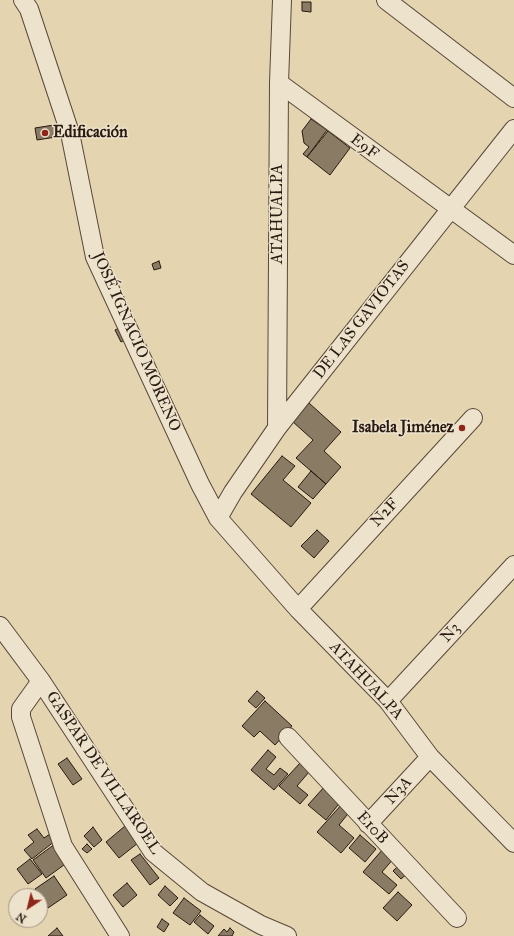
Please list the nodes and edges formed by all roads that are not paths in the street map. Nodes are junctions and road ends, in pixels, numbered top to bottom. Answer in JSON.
{"nodes":[{"id":1,"x":23,"y":0,"type":"edge"},
{"id":2,"x":282,"y":0,"type":"edge"},
{"id":3,"x":386,"y":0,"type":"edge"},
{"id":4,"x":279,"y":84,"type":"junction"},
{"id":5,"x":514,"y":98,"type":"edge"},
{"id":6,"x":514,"y":129,"type":"edge"},
{"id":7,"x":450,"y":210,"type":"junction"},
{"id":8,"x":514,"y":255,"type":"edge"},
{"id":9,"x":473,"y":418,"type":"dead end"},
{"id":10,"x":277,"y":428,"type":"junction"},
{"id":11,"x":218,"y":518,"type":"junction"},
{"id":12,"x":514,"y":565,"type":"edge"},
{"id":13,"x":298,"y":609,"type":"junction"},
{"id":14,"x":0,"y":626,"type":"edge"},
{"id":15,"x":41,"y":681,"type":"junction"},
{"id":16,"x":388,"y":701,"type":"junction"},
{"id":17,"x":288,"y":737,"type":"dead end"},
{"id":18,"x":430,"y":757,"type":"junction"},
{"id":19,"x":368,"y":824,"type":"junction"},
{"id":20,"x":514,"y":843,"type":"edge"},
{"id":21,"x":105,"y":912,"type":"junction"},
{"id":22,"x":457,"y":918,"type":"dead end"},
{"id":23,"x":120,"y":936,"type":"edge"},
{"id":24,"x":134,"y":936,"type":"edge"},
{"id":25,"x":287,"y":936,"type":"edge"}],
"edges":[{"from":1,"to":11,"type":"street","name":"JOSÉ IGNACIO MORENO"},
{"from":2,"to":4,"type":"street","name":"ATAHUALPA"},
{"from":3,"to":5,"type":"street"},
{"from":4,"to":7,"type":"street","name":"E9F"},
{"from":4,"to":10,"type":"street","name":"ATAHUALPA"},
{"from":6,"to":7,"type":"street","name":"DE LAS GAVIOTAS"},
{"from":7,"to":8,"type":"street","name":"E9F"},
{"from":7,"to":10,"type":"street","name":"DE LAS GAVIOTAS"},
{"from":9,"to":13,"type":"street","name":"N2F"},
{"from":10,"to":11,"type":"street","name":"DE LAS GAVIOTAS"},
{"from":11,"to":13,"type":"street","name":"ATAHUALPA"},
{"from":12,"to":16,"type":"street","name":"N3"},
{"from":13,"to":16,"type":"street","name":"ATAHUALPA"},
{"from":14,"to":15,"type":"street","name":"GASPAR DE VILLAROEL"},
{"from":15,"to":21,"type":"street"},
{"from":15,"to":25,"type":"street","name":"GASPAR DE VILLAROEL"},
{"from":16,"to":18,"type":"street","name":"ATAHUALPA"},
{"from":17,"to":19,"type":"street","name":"E10B"},
{"from":18,"to":19,"type":"street","name":"N3A"},
{"from":18,"to":20,"type":"street","name":"ATAHUALPA"},
{"from":19,"to":22,"type":"street","name":"E10B"},
{"from":21,"to":23,"type":"street"},
{"from":21,"to":24,"type":"street"}]}
